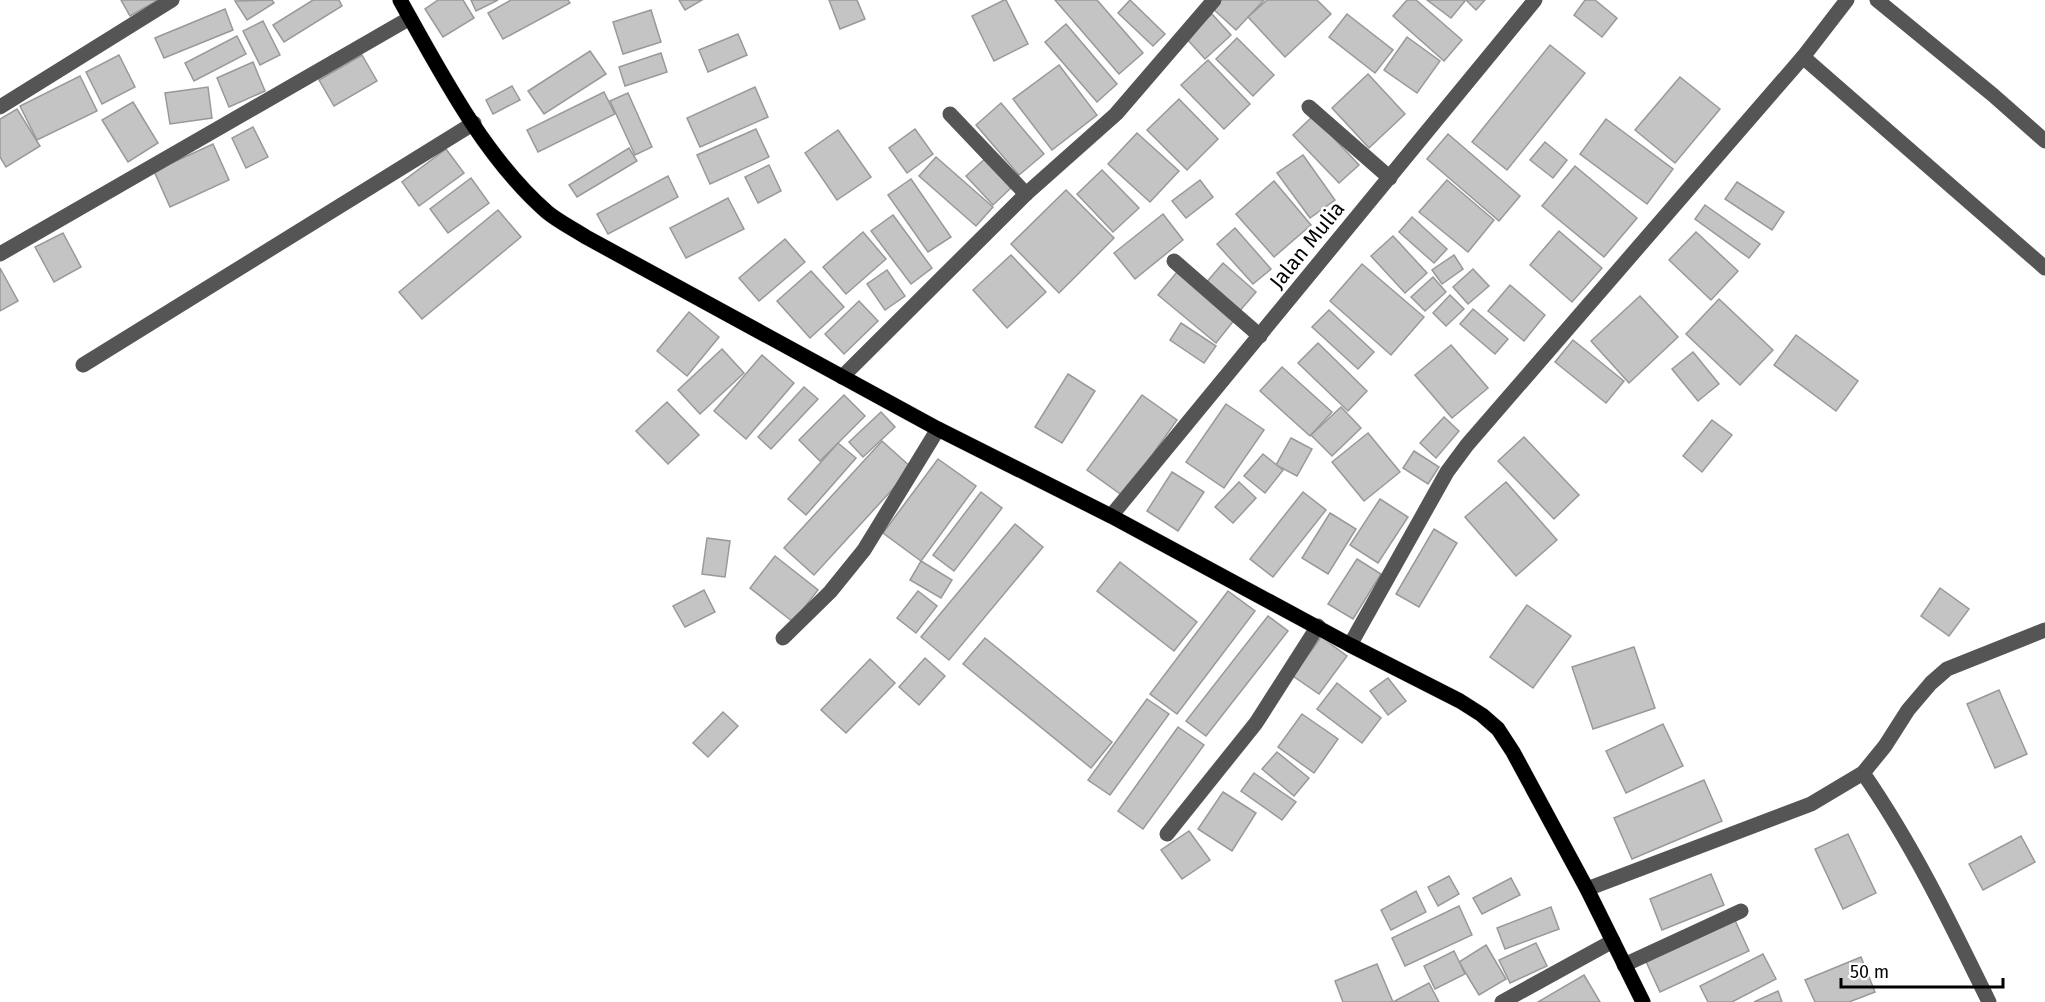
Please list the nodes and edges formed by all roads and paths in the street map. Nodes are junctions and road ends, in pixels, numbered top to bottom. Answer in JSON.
{"nodes":[{"id":1,"x":172,"y":0,"type":"edge"},
{"id":2,"x":400,"y":0,"type":"edge"},
{"id":3,"x":1535,"y":0,"type":"edge"},
{"id":4,"x":1847,"y":0,"type":"edge"},
{"id":5,"x":1877,"y":0,"type":"edge"},
{"id":6,"x":1211,"y":1,"type":"edge"},
{"id":7,"x":410,"y":18,"type":"junction"},
{"id":8,"x":1803,"y":57,"type":"junction"},
{"id":9,"x":0,"y":107,"type":"edge"},
{"id":10,"x":1309,"y":107,"type":"dead end"},
{"id":11,"x":950,"y":114,"type":"dead end"},
{"id":12,"x":474,"y":123,"type":"junction"},
{"id":13,"x":2045,"y":141,"type":"edge"},
{"id":14,"x":1390,"y":178,"type":"junction"},
{"id":15,"x":1026,"y":194,"type":"junction"},
{"id":16,"x":0,"y":254,"type":"edge"},
{"id":17,"x":1174,"y":261,"type":"dead end"},
{"id":18,"x":2045,"y":268,"type":"edge"},
{"id":19,"x":1260,"y":336,"type":"junction"},
{"id":20,"x":83,"y":365,"type":"dead end"},
{"id":21,"x":842,"y":377,"type":"junction"},
{"id":22,"x":938,"y":429,"type":"junction"},
{"id":23,"x":1111,"y":516,"type":"junction"},
{"id":24,"x":1318,"y":626,"type":"junction"},
{"id":25,"x":2045,"y":630,"type":"edge"},
{"id":26,"x":783,"y":638,"type":"dead end"},
{"id":27,"x":1350,"y":645,"type":"junction"},
{"id":28,"x":1863,"y":773,"type":"junction"},
{"id":29,"x":1167,"y":834,"type":"dead end"},
{"id":30,"x":1587,"y":889,"type":"junction"},
{"id":31,"x":1741,"y":911,"type":"dead end"},
{"id":32,"x":1613,"y":941,"type":"junction"},
{"id":33,"x":1624,"y":965,"type":"junction"},
{"id":34,"x":1502,"y":1002,"type":"edge"},
{"id":35,"x":1643,"y":1002,"type":"edge"},
{"id":36,"x":1989,"y":1002,"type":"edge"}],
"edges":[{"from":1,"to":9,"type":"street"},
{"from":2,"to":7,"type":"main road"},
{"from":3,"to":14,"type":"street","name":"Jalan Mulia"},
{"from":4,"to":8,"type":"street"},
{"from":5,"to":13,"type":"street"},
{"from":6,"to":15,"type":"street"},
{"from":7,"to":12,"type":"main road"},
{"from":7,"to":16,"type":"street"},
{"from":8,"to":18,"type":"street"},
{"from":8,"to":27,"type":"street"},
{"from":10,"to":14,"type":"street"},
{"from":11,"to":15,"type":"street"},
{"from":12,"to":20,"type":"street"},
{"from":12,"to":21,"type":"main road"},
{"from":14,"to":19,"type":"street","name":"Jalan Mulia"},
{"from":15,"to":21,"type":"street"},
{"from":17,"to":19,"type":"street"},
{"from":19,"to":23,"type":"street","name":"Jalan Mulia"},
{"from":21,"to":22,"type":"main road"},
{"from":22,"to":23,"type":"main road"},
{"from":22,"to":26,"type":"street"},
{"from":23,"to":24,"type":"main road"},
{"from":24,"to":27,"type":"main road"},
{"from":24,"to":29,"type":"street"},
{"from":25,"to":28,"type":"street"},
{"from":27,"to":30,"type":"main road"},
{"from":28,"to":30,"type":"street"},
{"from":28,"to":36,"type":"street"},
{"from":30,"to":32,"type":"main road"},
{"from":31,"to":33,"type":"street"},
{"from":32,"to":33,"type":"main road"},
{"from":32,"to":34,"type":"street"},
{"from":33,"to":35,"type":"main road"}]}
